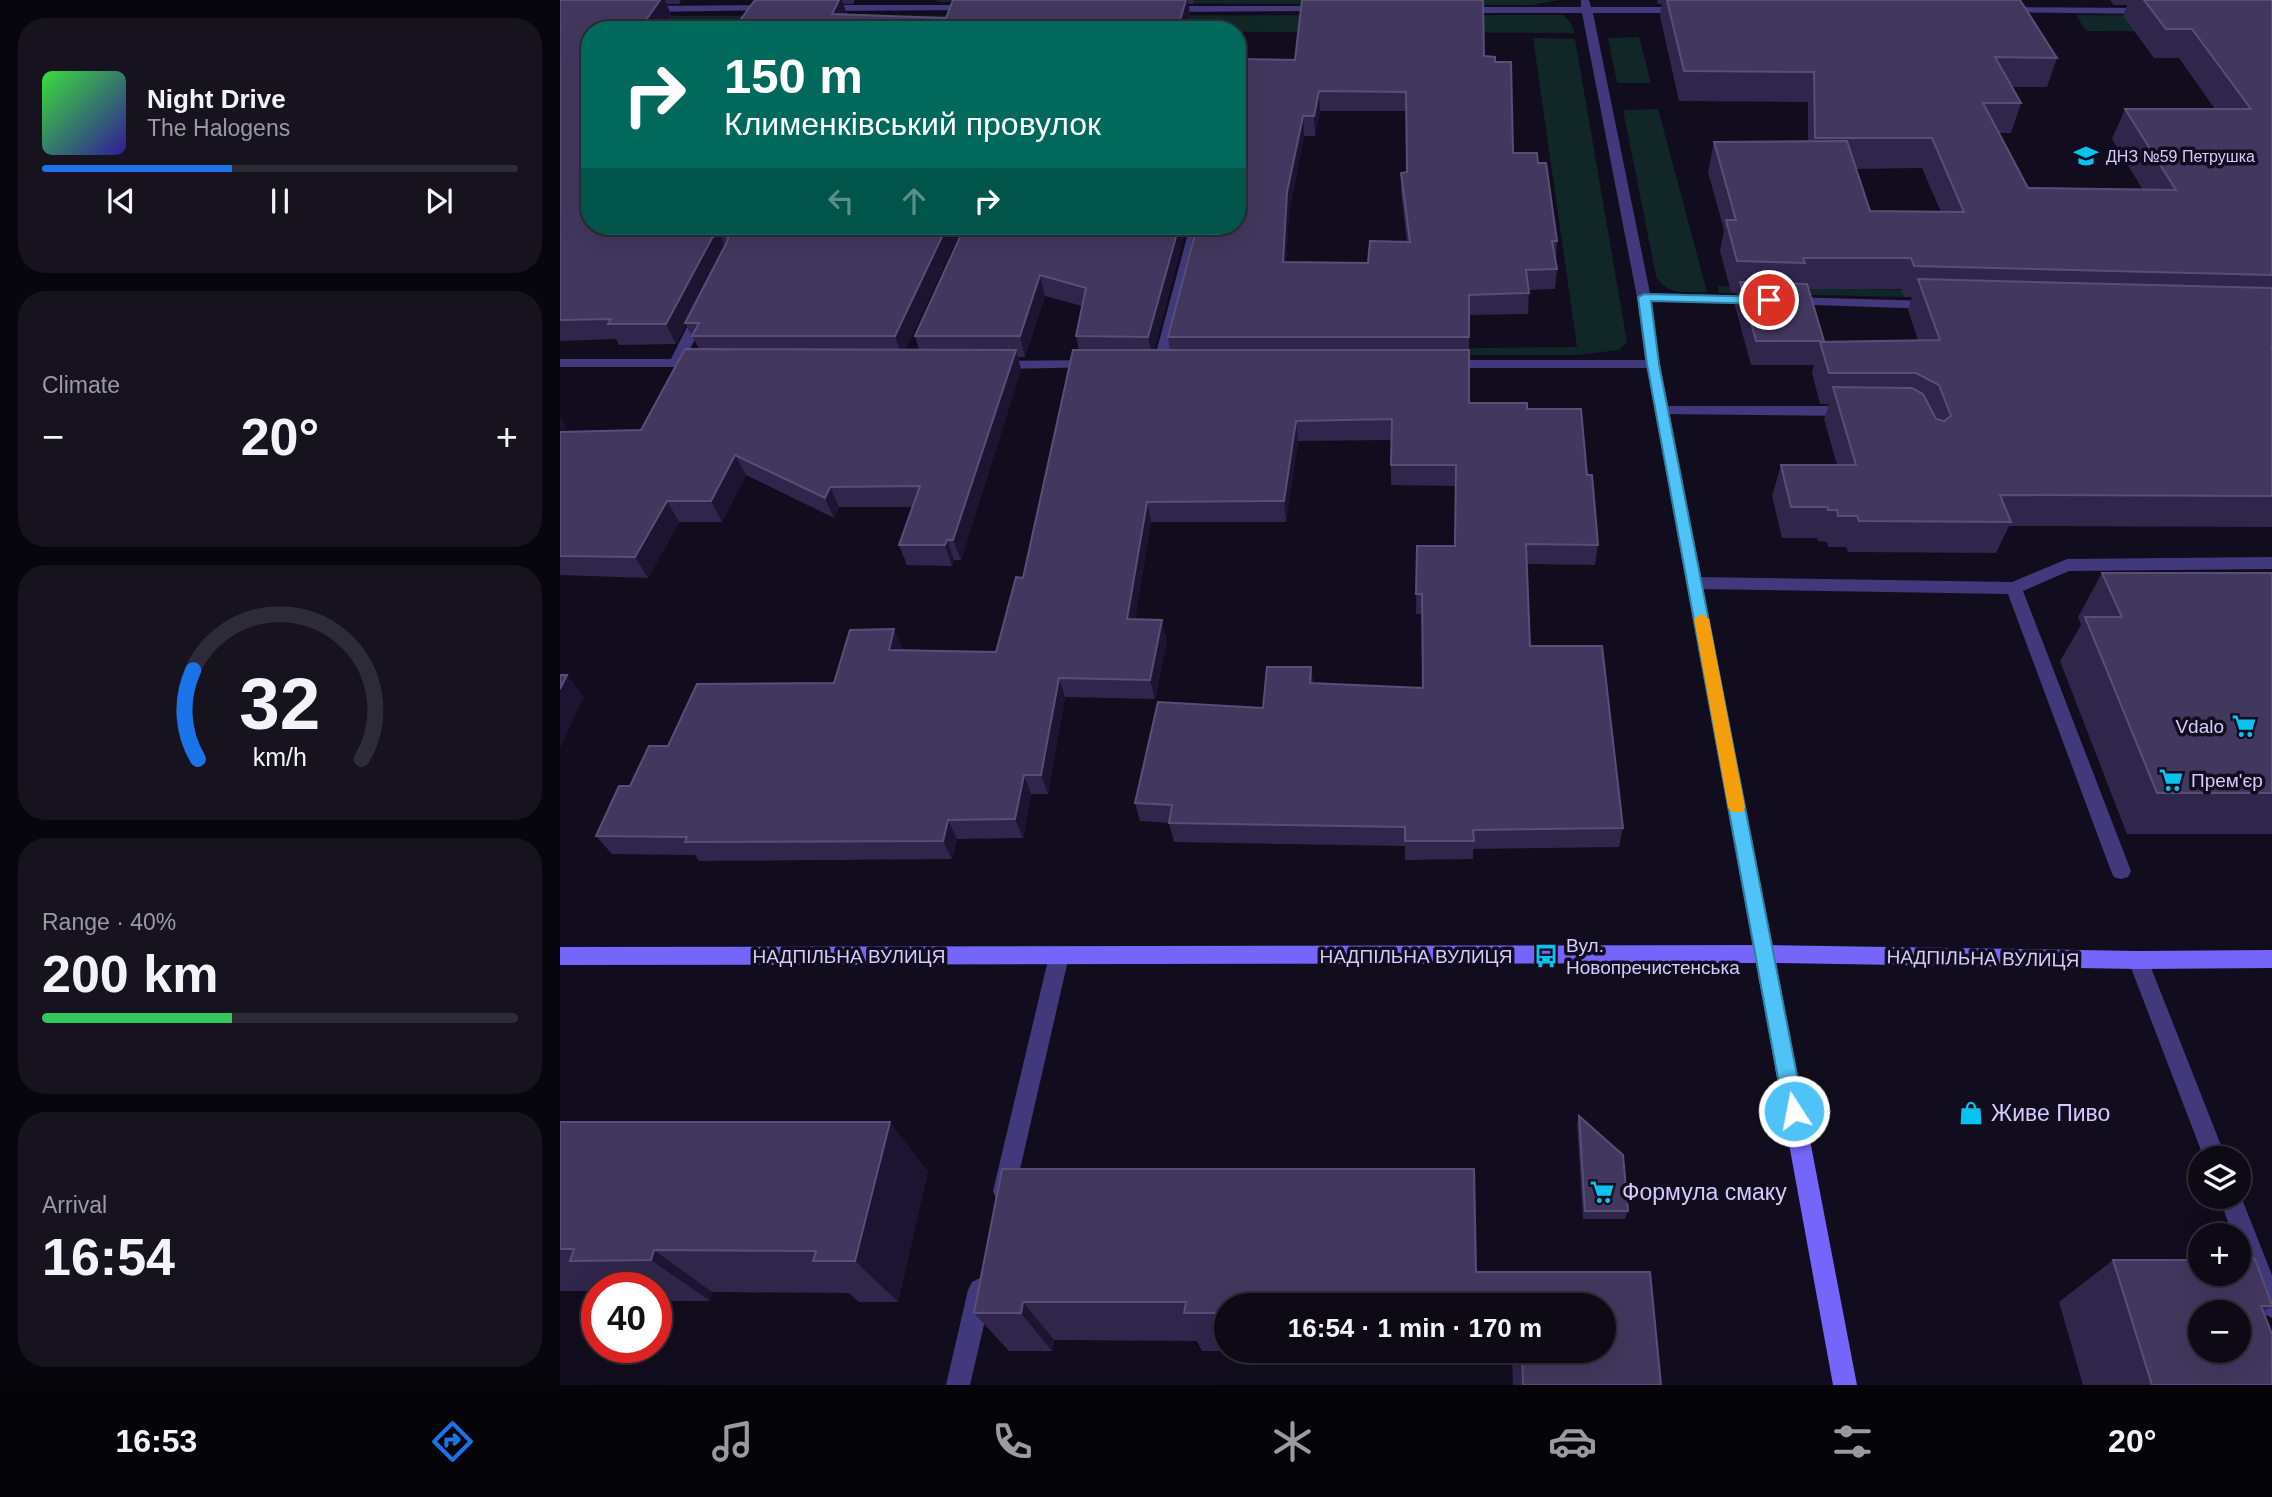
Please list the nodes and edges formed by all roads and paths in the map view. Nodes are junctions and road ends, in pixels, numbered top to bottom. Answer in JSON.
{"nodes":[{"id":1,"x":911,"y":4,"type":"edge"},
{"id":2,"x":1586,"y":5,"type":"edge"},
{"id":3,"x":784,"y":8,"type":"edge"},
{"id":4,"x":812,"y":8,"type":"edge"},
{"id":5,"x":993,"y":8,"type":"edge"},
{"id":6,"x":630,"y":9,"type":"edge"},
{"id":7,"x":1158,"y":9,"type":"edge"},
{"id":8,"x":1338,"y":9,"type":"edge"},
{"id":9,"x":1449,"y":9,"type":"edge"},
{"id":10,"x":1695,"y":10,"type":"edge"},
{"id":11,"x":1993,"y":10,"type":"edge"},
{"id":12,"x":2160,"y":11,"type":"edge"},
{"id":13,"x":1193,"y":237,"type":"edge"},
{"id":14,"x":1644,"y":297,"type":"junction"},
{"id":15,"x":705,"y":305,"type":"edge"},
{"id":16,"x":1950,"y":305,"type":"edge"},
{"id":17,"x":560,"y":363,"type":"edge"},
{"id":18,"x":676,"y":363,"type":"junction"},
{"id":19,"x":717,"y":363,"type":"edge"},
{"id":20,"x":1107,"y":364,"type":"edge"},
{"id":21,"x":1160,"y":364,"type":"edge"},
{"id":22,"x":1434,"y":364,"type":"edge"},
{"id":23,"x":1653,"y":364,"type":"junction"},
{"id":24,"x":987,"y":365,"type":"edge"},
{"id":25,"x":1663,"y":411,"type":"junction"},
{"id":26,"x":1868,"y":411,"type":"edge"},
{"id":27,"x":2272,"y":563,"type":"edge"},
{"id":28,"x":1695,"y":583,"type":"junction"},
{"id":29,"x":2014,"y":588,"type":"junction"},
{"id":30,"x":2121,"y":871,"type":"dead end"},
{"id":31,"x":1764,"y":954,"type":"junction"},
{"id":32,"x":560,"y":956,"type":"edge"},
{"id":33,"x":1059,"y":956,"type":"junction"},
{"id":34,"x":2272,"y":959,"type":"edge"},
{"id":35,"x":2138,"y":960,"type":"junction"},
{"id":36,"x":2210,"y":1146,"type":"edge"},
{"id":37,"x":2235,"y":1209,"type":"edge"},
{"id":38,"x":999,"y":1212,"type":"edge"},
{"id":39,"x":986,"y":1266,"type":"edge"},
{"id":40,"x":2272,"y":1306,"type":"edge"},
{"id":41,"x":958,"y":1385,"type":"edge"},
{"id":42,"x":1845,"y":1385,"type":"edge"}],
"edges":[{"from":1,"to":4,"type":"street"},
{"from":1,"to":5,"type":"street"},
{"from":2,"to":9,"type":"street"},
{"from":2,"to":10,"type":"street"},
{"from":2,"to":14,"type":"street"},
{"from":3,"to":6,"type":"street"},
{"from":7,"to":8,"type":"street"},
{"from":11,"to":12,"type":"street"},
{"from":13,"to":21,"type":"street"},
{"from":14,"to":16,"type":"street"},
{"from":14,"to":23,"type":"street"},
{"from":15,"to":18,"type":"street"},
{"from":17,"to":18,"type":"street"},
{"from":18,"to":19,"type":"street"},
{"from":20,"to":24,"type":"street"},
{"from":22,"to":23,"type":"street"},
{"from":23,"to":25,"type":"street"},
{"from":25,"to":26,"type":"street"},
{"from":25,"to":28,"type":"street"},
{"from":27,"to":29,"type":"street"},
{"from":28,"to":29,"type":"street"},
{"from":28,"to":31,"type":"street"},
{"from":29,"to":30,"type":"street"},
{"from":31,"to":33,"type":"main road","name":"НАДПІЛЬНА ВУЛИЦЯ"},
{"from":31,"to":35,"type":"main road","name":"НАДПІЛЬНА ВУЛИЦЯ"},
{"from":31,"to":42,"type":"main road"},
{"from":32,"to":33,"type":"main road","name":"НАДПІЛЬНА ВУЛИЦЯ"},
{"from":33,"to":38,"type":"street"},
{"from":34,"to":35,"type":"main road","name":"НАДПІЛЬНА ВУЛИЦЯ"},
{"from":35,"to":36,"type":"street"},
{"from":37,"to":40,"type":"street"},
{"from":39,"to":41,"type":"street"}]}
